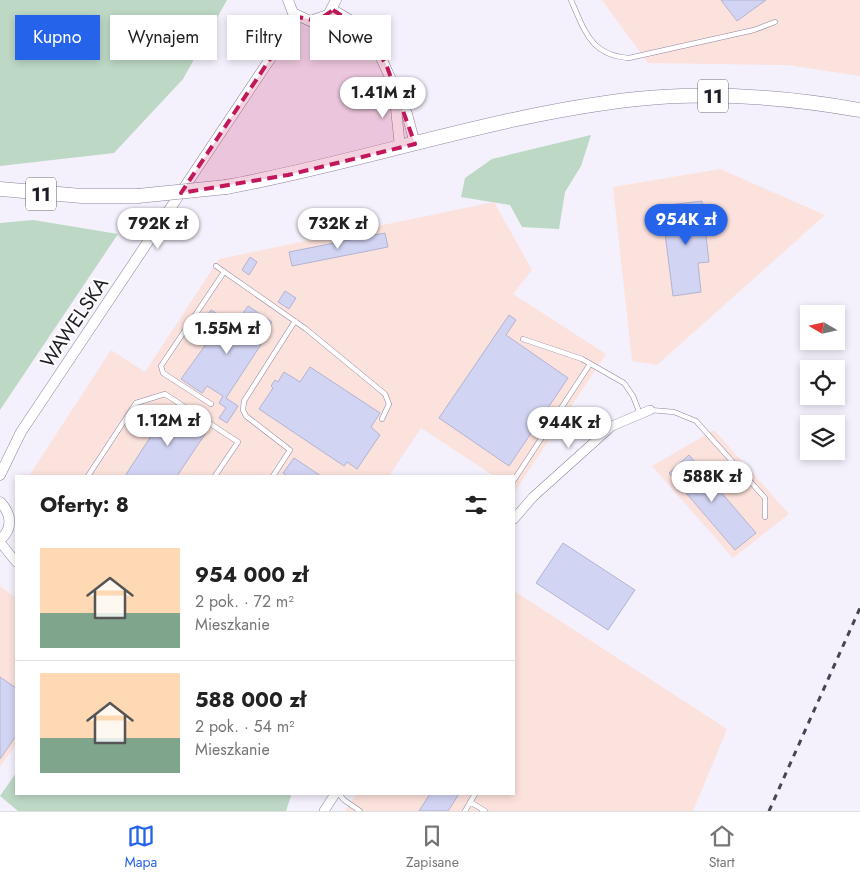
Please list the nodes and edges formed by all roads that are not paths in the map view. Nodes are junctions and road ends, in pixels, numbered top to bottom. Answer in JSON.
{"nodes":[{"id":1,"x":288,"y":0,"type":"edge"},
{"id":2,"x":336,"y":0,"type":"edge"},
{"id":3,"x":571,"y":0,"type":"edge"},
{"id":4,"x":332,"y":10,"type":"junction"},
{"id":5,"x":296,"y":15,"type":"edge"},
{"id":6,"x":300,"y":17,"type":"edge"},
{"id":7,"x":775,"y":22,"type":"dead end"},
{"id":8,"x":269,"y":60,"type":"edge"},
{"id":9,"x":394,"y":89,"type":"junction"},
{"id":10,"x":860,"y":110,"type":"edge"},
{"id":11,"x":415,"y":144,"type":"junction"},
{"id":12,"x":400,"y":147,"type":"junction"},
{"id":13,"x":0,"y":189,"type":"edge"},
{"id":14,"x":216,"y":266,"type":"dead end"},
{"id":15,"x":224,"y":272,"type":"junction"},
{"id":16,"x":295,"y":321,"type":"junction"},
{"id":17,"x":523,"y":340,"type":"dead end"},
{"id":18,"x":590,"y":364,"type":"junction"},
{"id":19,"x":211,"y":404,"type":"dead end"},
{"id":20,"x":650,"y":410,"type":"joint"},
{"id":21,"x":640,"y":414,"type":"junction"},
{"id":22,"x":382,"y":418,"type":"dead end"},
{"id":23,"x":0,"y":475,"type":"edge"},
{"id":24,"x":89,"y":475,"type":"edge"},
{"id":25,"x":216,"y":475,"type":"edge"},
{"id":26,"x":274,"y":475,"type":"edge"},
{"id":27,"x":515,"y":478,"type":"edge"},
{"id":28,"x":0,"y":502,"type":"edge"},
{"id":29,"x":765,"y":517,"type":"dead end"},
{"id":30,"x":515,"y":518,"type":"edge"},
{"id":31,"x":13,"y":523,"type":"edge"},
{"id":32,"x":0,"y":541,"type":"edge"},
{"id":33,"x":15,"y":561,"type":"edge"},
{"id":34,"x":334,"y":795,"type":"edge"},
{"id":35,"x":340,"y":795,"type":"edge"},
{"id":36,"x":474,"y":795,"type":"edge"},
{"id":37,"x":470,"y":802,"type":"junction"},
{"id":38,"x":324,"y":811,"type":"edge"},
{"id":39,"x":360,"y":811,"type":"edge"},
{"id":40,"x":464,"y":811,"type":"edge"},
{"id":41,"x":485,"y":811,"type":"edge"}],
"edges":[{"from":1,"to":5,"type":"street"},
{"from":2,"to":4,"type":"street"},
{"from":3,"to":7,"type":"lane"},
{"from":4,"to":6,"type":"street"},
{"from":4,"to":9,"type":"street"},
{"from":8,"to":23,"type":"street","name":"WAWELSKA"},
{"from":9,"to":11,"type":"street"},
{"from":9,"to":12,"type":"street"},
{"from":10,"to":11,"type":"highway","number":"11"},
{"from":11,"to":12,"type":"highway","number":"11"},
{"from":12,"to":13,"type":"highway","number":"11","bridge":true},
{"from":14,"to":15,"type":"lane"},
{"from":15,"to":16,"type":"lane"},
{"from":15,"to":19,"type":"lane"},
{"from":16,"to":22,"type":"lane"},
{"from":16,"to":26,"type":"lane"},
{"from":17,"to":18,"type":"lane"},
{"from":18,"to":21,"type":"lane"},
{"from":18,"to":27,"type":"lane"},
{"from":20,"to":21,"type":"street"},
{"from":20,"to":29,"type":"lane"},
{"from":21,"to":30,"type":"street"},
{"from":24,"to":25,"type":"lane"},
{"from":28,"to":31,"type":"street"},
{"from":31,"to":32,"type":"street"},
{"from":32,"to":33,"type":"street"},
{"from":34,"to":38,"type":"street"},
{"from":35,"to":39,"type":"lane"},
{"from":36,"to":37,"type":"lane"},
{"from":37,"to":40,"type":"lane"},
{"from":37,"to":41,"type":"lane"}]}
